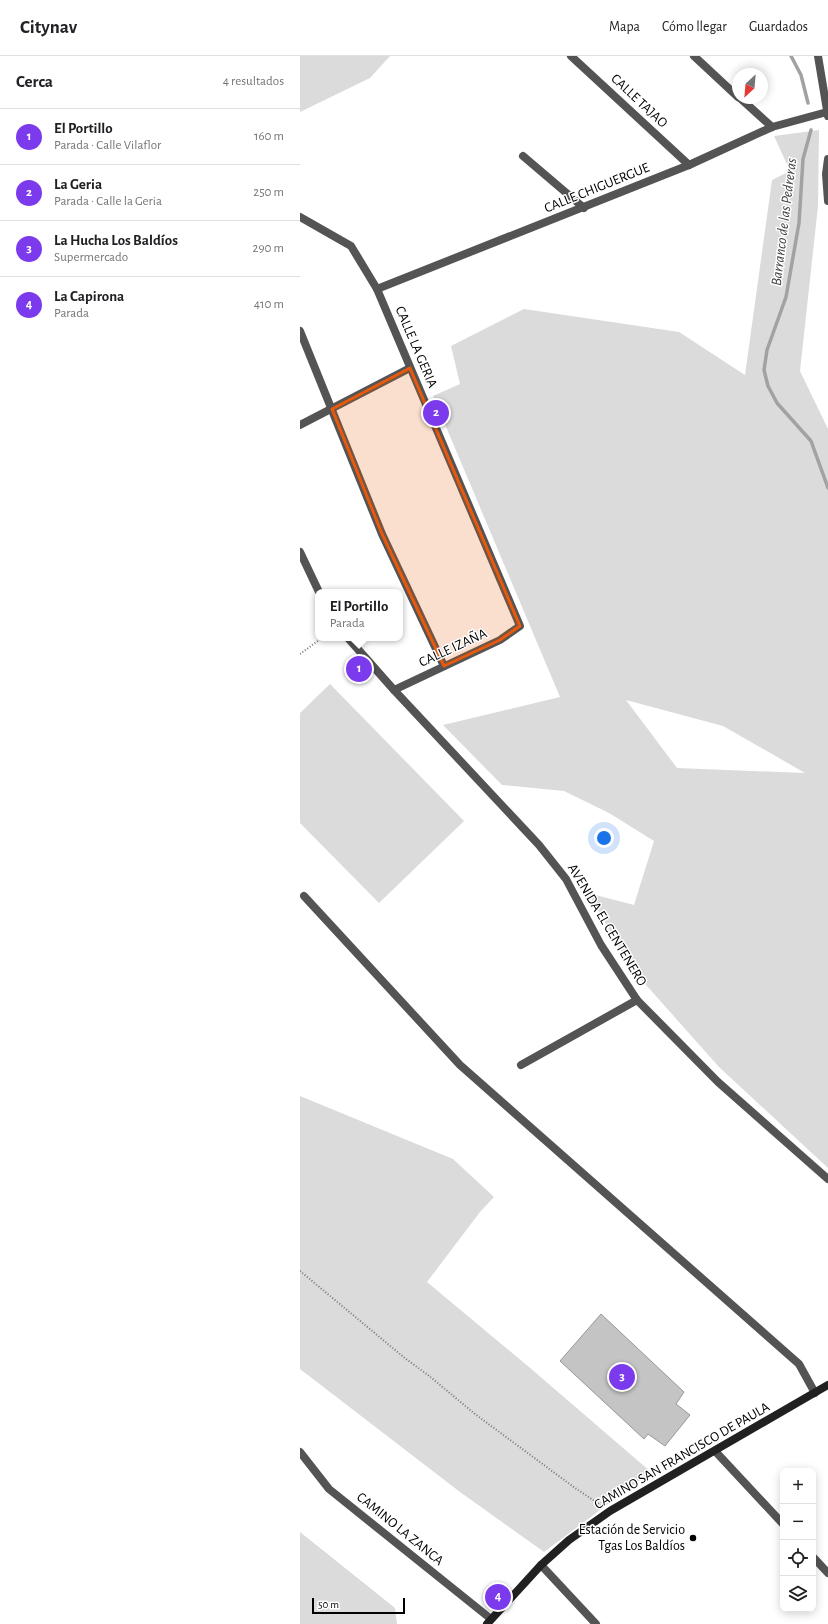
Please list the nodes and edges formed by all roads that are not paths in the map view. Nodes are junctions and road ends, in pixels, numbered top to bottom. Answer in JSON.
{"nodes":[{"id":1,"x":572,"y":56,"type":"edge"},
{"id":2,"x":694,"y":56,"type":"edge"},
{"id":3,"x":818,"y":56,"type":"edge"},
{"id":4,"x":732,"y":91,"type":"edge"},
{"id":5,"x":747,"y":104,"type":"edge"},
{"id":6,"x":828,"y":114,"type":"edge"},
{"id":7,"x":772,"y":127,"type":"junction"},
{"id":8,"x":523,"y":156,"type":"dead end"},
{"id":9,"x":828,"y":159,"type":"edge"},
{"id":10,"x":689,"y":165,"type":"junction"},
{"id":11,"x":828,"y":201,"type":"edge"},
{"id":12,"x":584,"y":208,"type":"junction"},
{"id":13,"x":300,"y":217,"type":"edge"},
{"id":14,"x":377,"y":289,"type":"junction"},
{"id":15,"x":300,"y":331,"type":"edge"},
{"id":16,"x":410,"y":368,"type":"junction"},
{"id":17,"x":332,"y":409,"type":"junction"},
{"id":18,"x":300,"y":426,"type":"edge"},
{"id":19,"x":300,"y":552,"type":"edge"},
{"id":20,"x":318,"y":589,"type":"edge"},
{"id":21,"x":520,"y":626,"type":"joint"},
{"id":22,"x":351,"y":641,"type":"edge"},
{"id":23,"x":444,"y":666,"type":"junction"},
{"id":24,"x":394,"y":690,"type":"junction"},
{"id":25,"x":304,"y":896,"type":"dead end"},
{"id":26,"x":637,"y":1000,"type":"junction"},
{"id":27,"x":521,"y":1065,"type":"dead end"},
{"id":28,"x":828,"y":1179,"type":"edge"},
{"id":29,"x":828,"y":1385,"type":"edge"},
{"id":30,"x":815,"y":1393,"type":"junction"},
{"id":31,"x":716,"y":1450,"type":"junction"},
{"id":32,"x":300,"y":1452,"type":"edge"},
{"id":33,"x":780,"y":1521,"type":"edge"},
{"id":34,"x":816,"y":1560,"type":"edge"},
{"id":35,"x":541,"y":1565,"type":"junction"},
{"id":36,"x":828,"y":1573,"type":"edge"},
{"id":37,"x":489,"y":1622,"type":"edge"},
{"id":38,"x":596,"y":1624,"type":"edge"}],
"edges":[{"from":1,"to":10,"type":"street","name":"CALLE TAJAO"},
{"from":2,"to":4,"type":"street"},
{"from":3,"to":6,"type":"street"},
{"from":5,"to":7,"type":"street"},
{"from":6,"to":7,"type":"street","name":"CALLE CHIGUERGUE"},
{"from":7,"to":10,"type":"street","name":"CALLE CHIGUERGUE"},
{"from":8,"to":12,"type":"street"},
{"from":9,"to":11,"type":"street"},
{"from":10,"to":12,"type":"street","name":"CALLE CHIGUERGUE"},
{"from":12,"to":14,"type":"street","name":"CALLE CHIGUERGUE"},
{"from":13,"to":14,"type":"street","name":"CALLE LA GERIA"},
{"from":14,"to":16,"type":"street","name":"CALLE LA GERIA"},
{"from":15,"to":17,"type":"street"},
{"from":16,"to":17,"type":"street"},
{"from":16,"to":21,"type":"street","name":"CALLE LA GERIA"},
{"from":17,"to":18,"type":"street"},
{"from":17,"to":23,"type":"street"},
{"from":19,"to":20,"type":"street"},
{"from":21,"to":23,"type":"street","name":"CALLE IZAÑA"},
{"from":22,"to":24,"type":"street","name":"AVENIDA EL CENTENERO"},
{"from":23,"to":24,"type":"street","name":"CALLE IZAÑA"},
{"from":24,"to":26,"type":"street","name":"AVENIDA EL CENTENERO"},
{"from":25,"to":30,"type":"street"},
{"from":26,"to":27,"type":"street"},
{"from":26,"to":28,"type":"street","name":"AVENIDA EL CENTENERO"},
{"from":29,"to":30,"type":"main road","name":"CAMINO SAN FRANCISCO DE PAULA"},
{"from":30,"to":31,"type":"main road","name":"CAMINO SAN FRANCISCO DE PAULA"},
{"from":31,"to":33,"type":"street"},
{"from":31,"to":35,"type":"main road","name":"CAMINO SAN FRANCISCO DE PAULA"},
{"from":32,"to":37,"type":"street","name":"CAMINO LA ZANCA"},
{"from":34,"to":36,"type":"street"},
{"from":35,"to":37,"type":"main road","name":"CAMINO SAN FRANCISCO DE PAULA"},
{"from":35,"to":38,"type":"street"}]}
